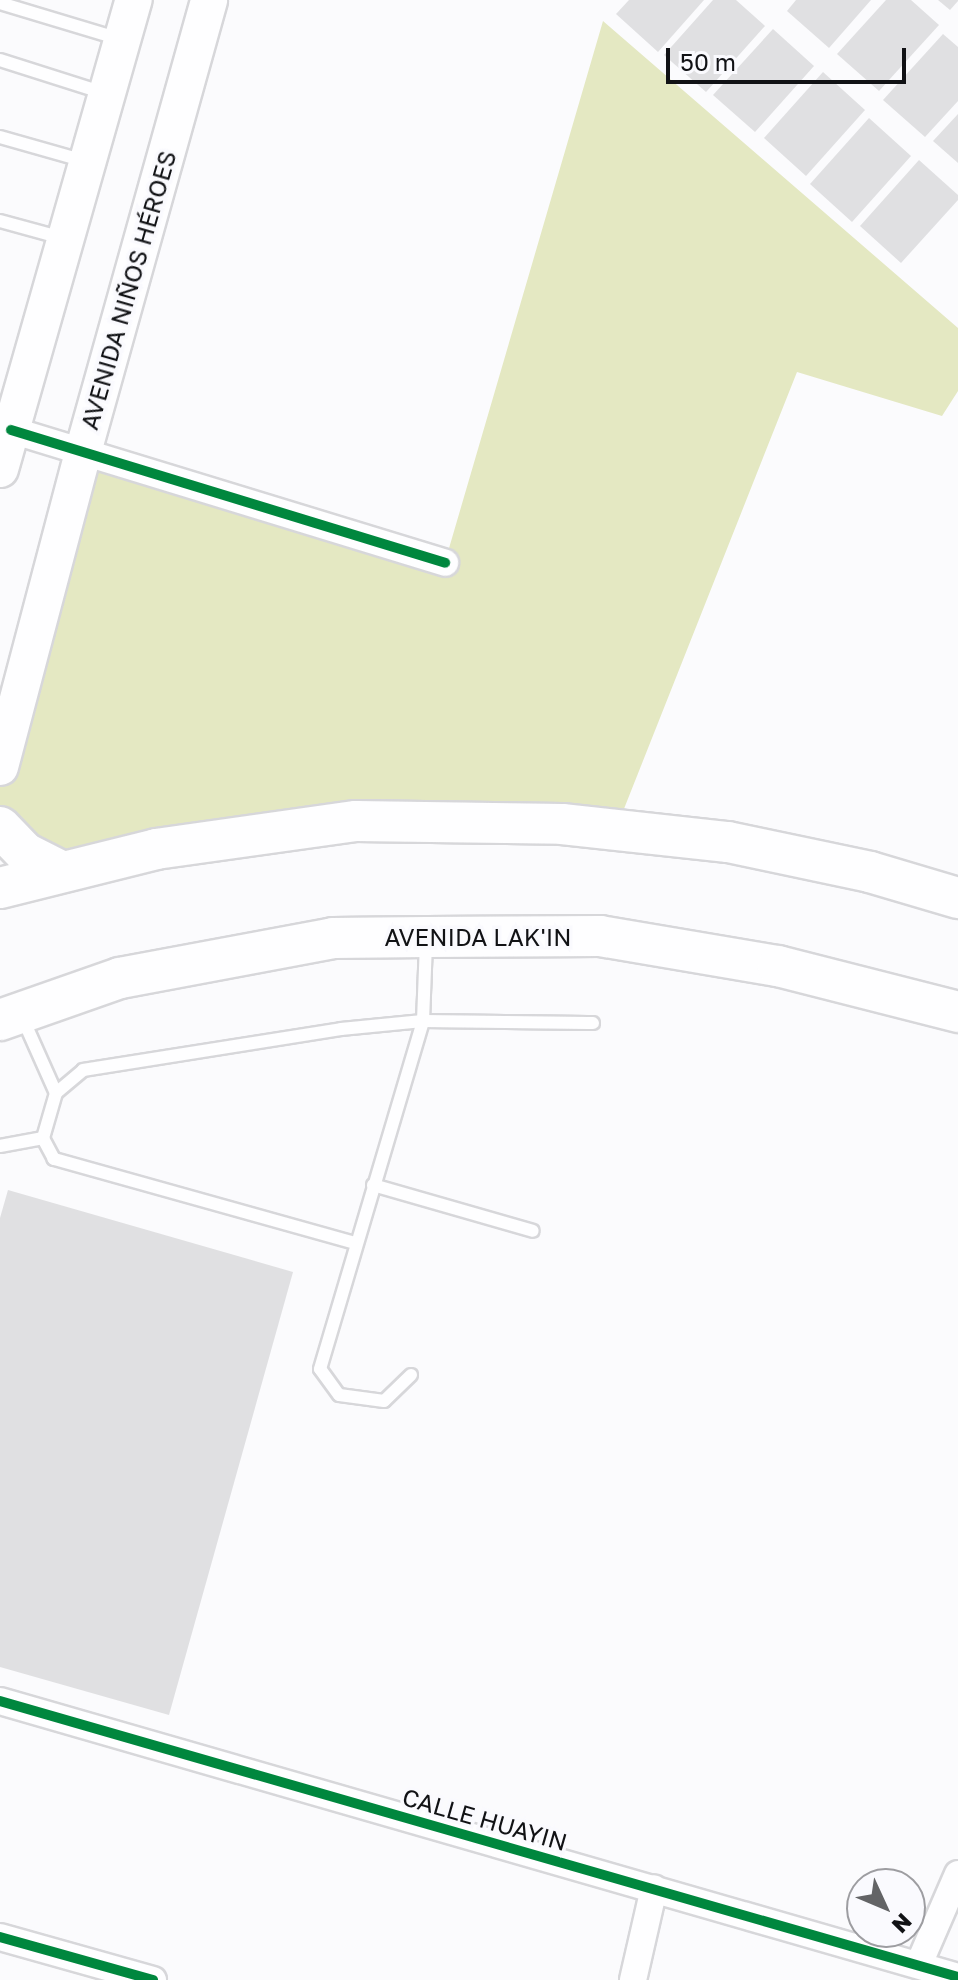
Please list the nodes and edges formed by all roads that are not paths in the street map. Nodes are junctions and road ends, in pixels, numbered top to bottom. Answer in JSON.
{"nodes":[{"id":1,"x":134,"y":0,"type":"edge"},
{"id":2,"x":209,"y":0,"type":"edge"},
{"id":3,"x":0,"y":3,"type":"edge"},
{"id":4,"x":123,"y":40,"type":"junction"},
{"id":5,"x":0,"y":60,"type":"edge"},
{"id":6,"x":107,"y":94,"type":"junction"},
{"id":7,"x":0,"y":137,"type":"edge"},
{"id":8,"x":88,"y":161,"type":"junction"},
{"id":9,"x":0,"y":221,"type":"edge"},
{"id":10,"x":66,"y":239,"type":"junction"},
{"id":11,"x":10,"y":412,"type":"edge"},
{"id":12,"x":83,"y":452,"type":"junction"},
{"id":13,"x":0,"y":469,"type":"edge"},
{"id":14,"x":445,"y":563,"type":"dead end"},
{"id":15,"x":0,"y":767,"type":"edge"},
{"id":16,"x":0,"y":827,"type":"edge"},
{"id":17,"x":63,"y":872,"type":"junction"},
{"id":18,"x":0,"y":888,"type":"edge"},
{"id":19,"x":958,"y":898,"type":"edge"},
{"id":20,"x":427,"y":937,"type":"junction"},
{"id":21,"x":958,"y":1012,"type":"edge"},
{"id":22,"x":10,"y":1016,"type":"edge"},
{"id":23,"x":423,"y":1021,"type":"junction"},
{"id":24,"x":593,"y":1023,"type":"dead end"},
{"id":25,"x":56,"y":1093,"type":"junction"},
{"id":26,"x":43,"y":1138,"type":"junction"},
{"id":27,"x":0,"y":1146,"type":"edge"},
{"id":28,"x":373,"y":1185,"type":"junction"},
{"id":29,"x":533,"y":1231,"type":"dead end"},
{"id":30,"x":355,"y":1243,"type":"junction"},
{"id":31,"x":411,"y":1375,"type":"dead end"},
{"id":32,"x":0,"y":1701,"type":"edge"},
{"id":33,"x":958,"y":1874,"type":"edge"},
{"id":34,"x":654,"y":1888,"type":"junction"},
{"id":35,"x":0,"y":1937,"type":"edge"},
{"id":36,"x":919,"y":1964,"type":"junction"},
{"id":37,"x":958,"y":1977,"type":"edge"},
{"id":38,"x":153,"y":1980,"type":"edge"},
{"id":39,"x":633,"y":1980,"type":"edge"}],
"edges":[{"from":1,"to":4,"type":"main road"},
{"from":2,"to":12,"type":"main road","name":"AVENIDA NIÑOS HÉROES"},
{"from":3,"to":4,"type":"lane"},
{"from":4,"to":6,"type":"main road"},
{"from":5,"to":6,"type":"lane"},
{"from":6,"to":8,"type":"main road"},
{"from":7,"to":8,"type":"lane"},
{"from":8,"to":10,"type":"main road"},
{"from":9,"to":10,"type":"lane"},
{"from":10,"to":11,"type":"main road"},
{"from":11,"to":12,"type":"street"},
{"from":11,"to":13,"type":"main road"},
{"from":12,"to":14,"type":"street"},
{"from":12,"to":15,"type":"main road","name":"AVENIDA NIÑOS HÉROES"},
{"from":16,"to":17,"type":"main road"},
{"from":17,"to":18,"type":"main road"},
{"from":17,"to":19,"type":"main road"},
{"from":20,"to":21,"type":"main road","name":"AVENIDA LAK'IN"},
{"from":20,"to":22,"type":"main road","name":"AVENIDA LAK'IN"},
{"from":20,"to":23,"type":"lane"},
{"from":22,"to":25,"type":"lane"},
{"from":23,"to":24,"type":"lane"},
{"from":23,"to":25,"type":"lane"},
{"from":23,"to":28,"type":"lane"},
{"from":25,"to":26,"type":"lane"},
{"from":26,"to":27,"type":"lane"},
{"from":26,"to":30,"type":"lane"},
{"from":28,"to":29,"type":"lane"},
{"from":28,"to":30,"type":"lane"},
{"from":30,"to":31,"type":"lane"},
{"from":32,"to":34,"type":"street","name":"CALLE HUAYIN"},
{"from":33,"to":36,"type":"street"},
{"from":34,"to":36,"type":"street","name":"CALLE HUAYIN"},
{"from":34,"to":39,"type":"street"},
{"from":35,"to":38,"type":"street"},
{"from":36,"to":37,"type":"street","name":"CALLE HUAYIN"}]}
